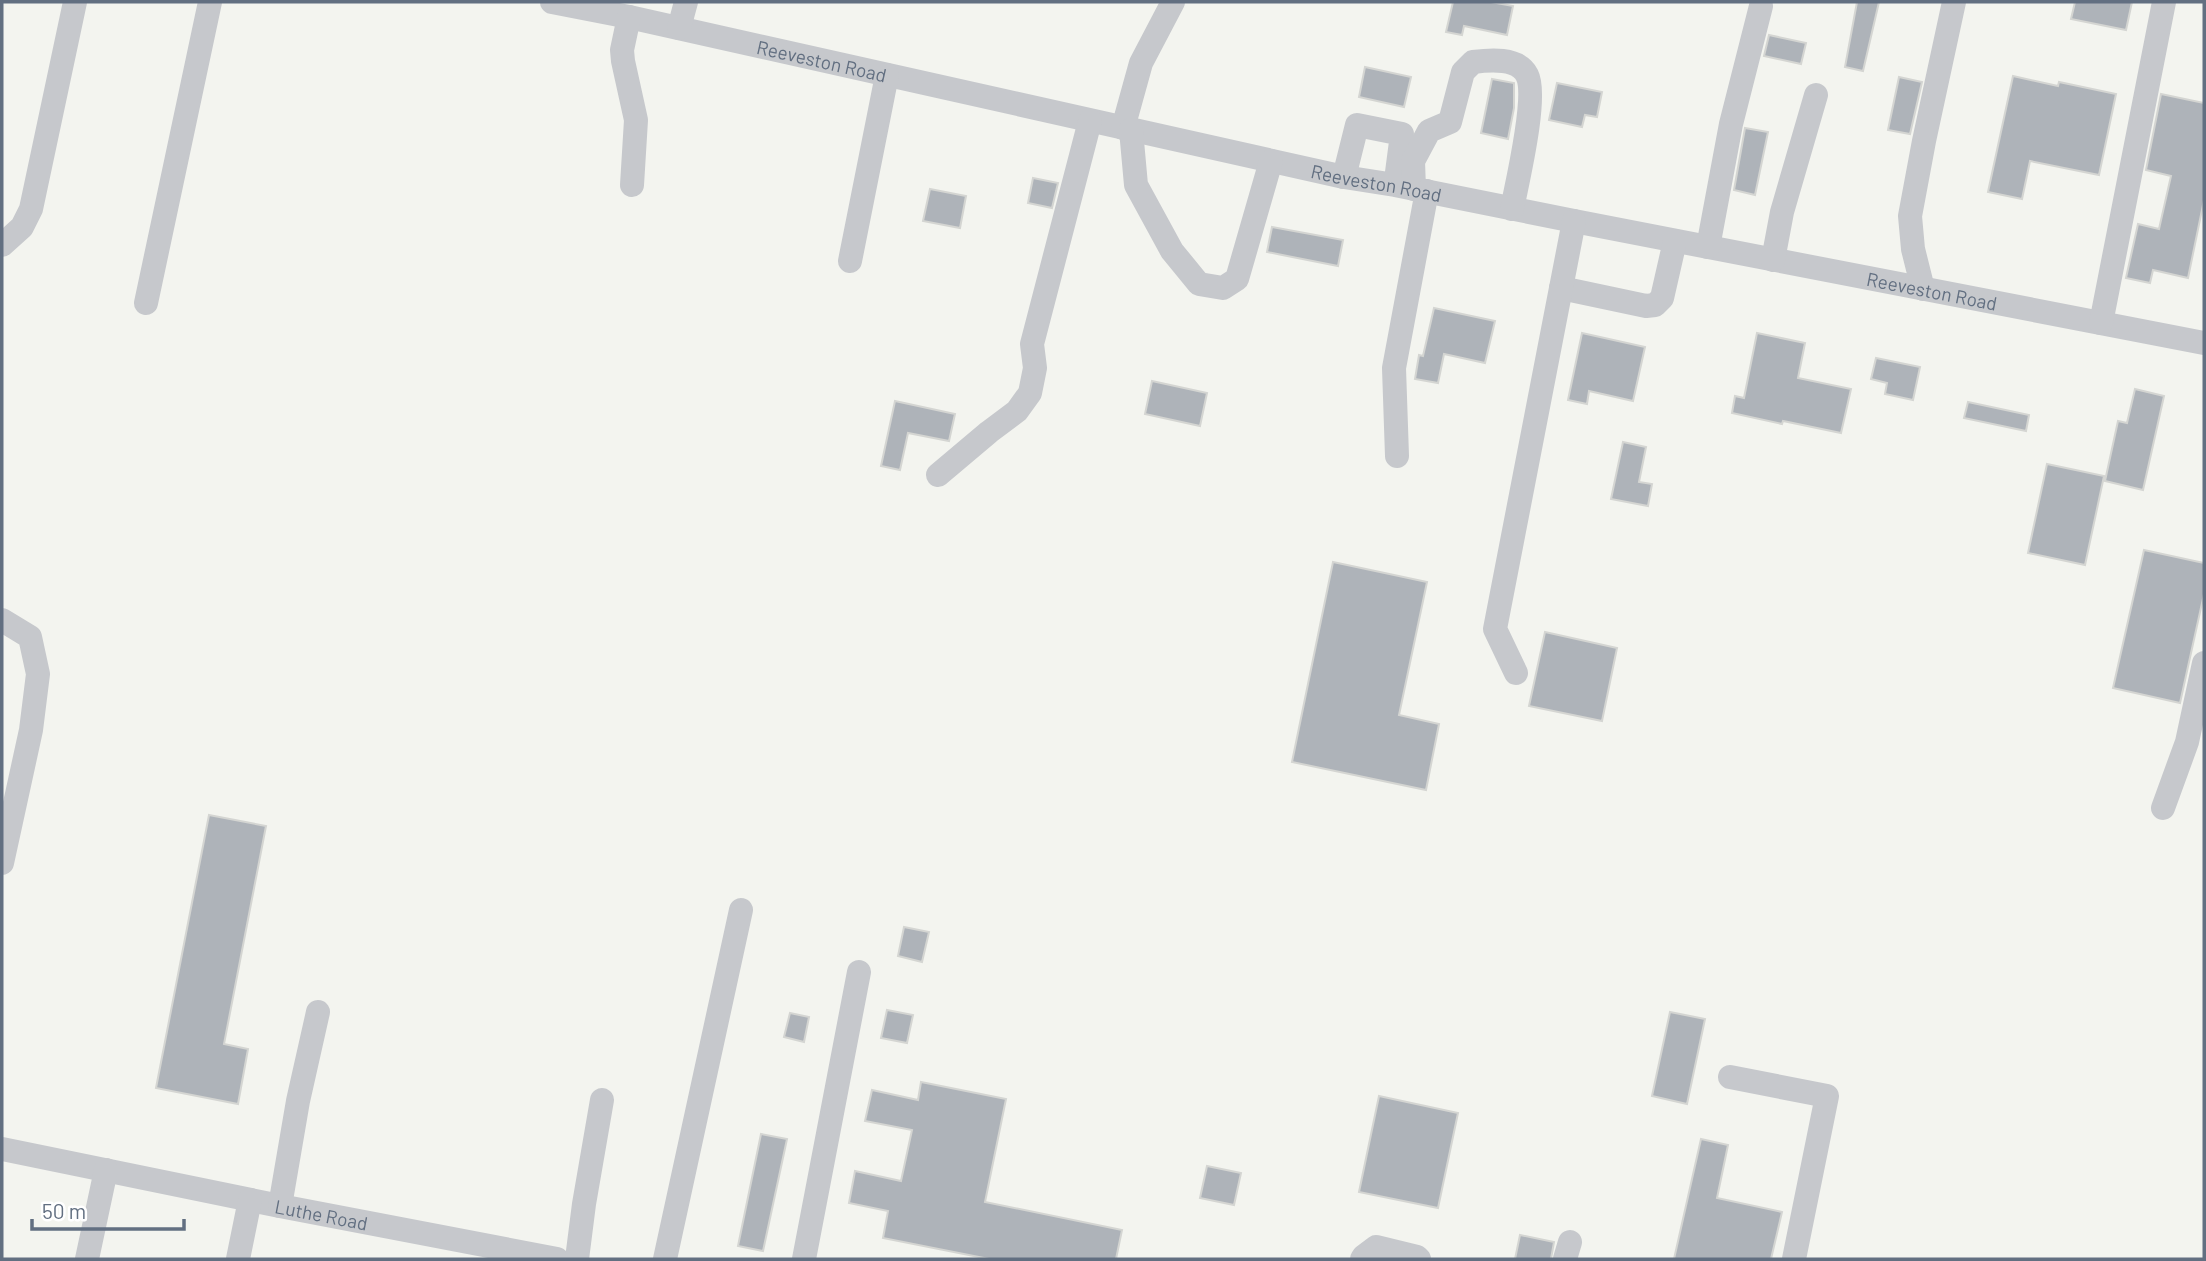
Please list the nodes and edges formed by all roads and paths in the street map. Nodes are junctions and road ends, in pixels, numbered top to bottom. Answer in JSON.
{"nodes":[{"id":1,"x":75,"y":2,"type":"edge"},
{"id":2,"x":210,"y":2,"type":"edge"},
{"id":3,"x":552,"y":2,"type":"edge"},
{"id":4,"x":686,"y":2,"type":"edge"},
{"id":5,"x":1173,"y":2,"type":"edge"},
{"id":6,"x":1954,"y":2,"type":"edge"},
{"id":7,"x":2164,"y":2,"type":"edge"},
{"id":8,"x":1761,"y":6,"type":"dead end"},
{"id":9,"x":629,"y":17,"type":"junction"},
{"id":10,"x":679,"y":28,"type":"junction"},
{"id":11,"x":887,"y":75,"type":"junction"},
{"id":12,"x":1816,"y":95,"type":"dead end"},
{"id":13,"x":1090,"y":121,"type":"junction"},
{"id":14,"x":1127,"y":129,"type":"junction"},
{"id":15,"x":1271,"y":161,"type":"junction"},
{"id":16,"x":1344,"y":177,"type":"junction"},
{"id":17,"x":632,"y":185,"type":"dead end"},
{"id":18,"x":1412,"y":188,"type":"junction"},
{"id":19,"x":1512,"y":209,"type":"junction"},
{"id":20,"x":1574,"y":221,"type":"junction"},
{"id":21,"x":1675,"y":241,"type":"junction"},
{"id":22,"x":2,"y":245,"type":"edge"},
{"id":23,"x":1708,"y":247,"type":"junction"},
{"id":24,"x":1773,"y":260,"type":"junction"},
{"id":25,"x":850,"y":261,"type":"dead end"},
{"id":26,"x":1561,"y":288,"type":"junction"},
{"id":27,"x":1923,"y":289,"type":"junction"},
{"id":28,"x":146,"y":303,"type":"dead end"},
{"id":29,"x":2101,"y":323,"type":"junction"},
{"id":30,"x":2204,"y":343,"type":"edge"},
{"id":31,"x":1397,"y":456,"type":"dead end"},
{"id":32,"x":938,"y":475,"type":"dead end"},
{"id":33,"x":2,"y":620,"type":"edge"},
{"id":34,"x":2204,"y":663,"type":"edge"},
{"id":35,"x":1516,"y":673,"type":"dead end"},
{"id":36,"x":2163,"y":808,"type":"dead end"},
{"id":37,"x":2,"y":863,"type":"edge"},
{"id":38,"x":741,"y":910,"type":"dead end"},
{"id":39,"x":859,"y":972,"type":"dead end"},
{"id":40,"x":318,"y":1012,"type":"dead end"},
{"id":41,"x":1730,"y":1077,"type":"dead end"},
{"id":42,"x":602,"y":1100,"type":"dead end"},
{"id":43,"x":2,"y":1149,"type":"edge"},
{"id":44,"x":106,"y":1170,"type":"junction"},
{"id":45,"x":250,"y":1200,"type":"junction"},
{"id":46,"x":280,"y":1206,"type":"junction"},
{"id":47,"x":87,"y":1259,"type":"edge"},
{"id":48,"x":238,"y":1259,"type":"edge"},
{"id":49,"x":557,"y":1259,"type":"edge"},
{"id":50,"x":577,"y":1259,"type":"edge"},
{"id":51,"x":665,"y":1259,"type":"edge"},
{"id":52,"x":804,"y":1259,"type":"edge"},
{"id":53,"x":1363,"y":1259,"type":"edge"},
{"id":54,"x":1419,"y":1259,"type":"edge"},
{"id":55,"x":1794,"y":1259,"type":"edge"}],
"edges":[{"from":1,"to":22,"type":"street"},
{"from":2,"to":28,"type":"street"},
{"from":3,"to":9,"type":"street","name":"Reeveston Road"},
{"from":4,"to":10,"type":"street"},
{"from":5,"to":14,"type":"street"},
{"from":6,"to":27,"type":"street"},
{"from":7,"to":29,"type":"street"},
{"from":8,"to":23,"type":"street"},
{"from":9,"to":10,"type":"street","name":"Reeveston Road"},
{"from":9,"to":17,"type":"street"},
{"from":10,"to":11,"type":"street","name":"Reeveston Road"},
{"from":11,"to":13,"type":"street","name":"Reeveston Road"},
{"from":11,"to":25,"type":"street"},
{"from":12,"to":24,"type":"street"},
{"from":13,"to":14,"type":"street","name":"Reeveston Road"},
{"from":13,"to":32,"type":"street"},
{"from":14,"to":15,"type":"street","name":"Reeveston Road"},
{"from":14,"to":15,"type":"street"},
{"from":15,"to":16,"type":"street","name":"Reeveston Road"},
{"from":16,"to":18,"type":"street","name":"Reeveston Road"},
{"from":16,"to":18,"type":"street"},
{"from":18,"to":19,"type":"street","name":"Reeveston Road"},
{"from":18,"to":19,"type":"street"},
{"from":18,"to":31,"type":"street"},
{"from":19,"to":20,"type":"street","name":"Reeveston Road"},
{"from":20,"to":21,"type":"street","name":"Reeveston Road"},
{"from":20,"to":26,"type":"street"},
{"from":21,"to":23,"type":"street","name":"Reeveston Road"},
{"from":21,"to":26,"type":"street"},
{"from":23,"to":24,"type":"street","name":"Reeveston Road"},
{"from":24,"to":27,"type":"street","name":"Reeveston Road"},
{"from":26,"to":35,"type":"street"},
{"from":27,"to":29,"type":"street","name":"Reeveston Road"},
{"from":29,"to":30,"type":"street","name":"Reeveston Road"},
{"from":33,"to":37,"type":"street"},
{"from":34,"to":36,"type":"street"},
{"from":38,"to":51,"type":"street"},
{"from":39,"to":52,"type":"street"},
{"from":40,"to":46,"type":"street"},
{"from":41,"to":55,"type":"street"},
{"from":42,"to":50,"type":"street"},
{"from":43,"to":44,"type":"street","name":"Luthe Road"},
{"from":44,"to":45,"type":"street","name":"Luthe Road"},
{"from":44,"to":47,"type":"street"},
{"from":45,"to":46,"type":"street","name":"Luthe Road"},
{"from":45,"to":48,"type":"street"},
{"from":46,"to":49,"type":"street","name":"Luthe Road"},
{"from":53,"to":54,"type":"street"}]}
